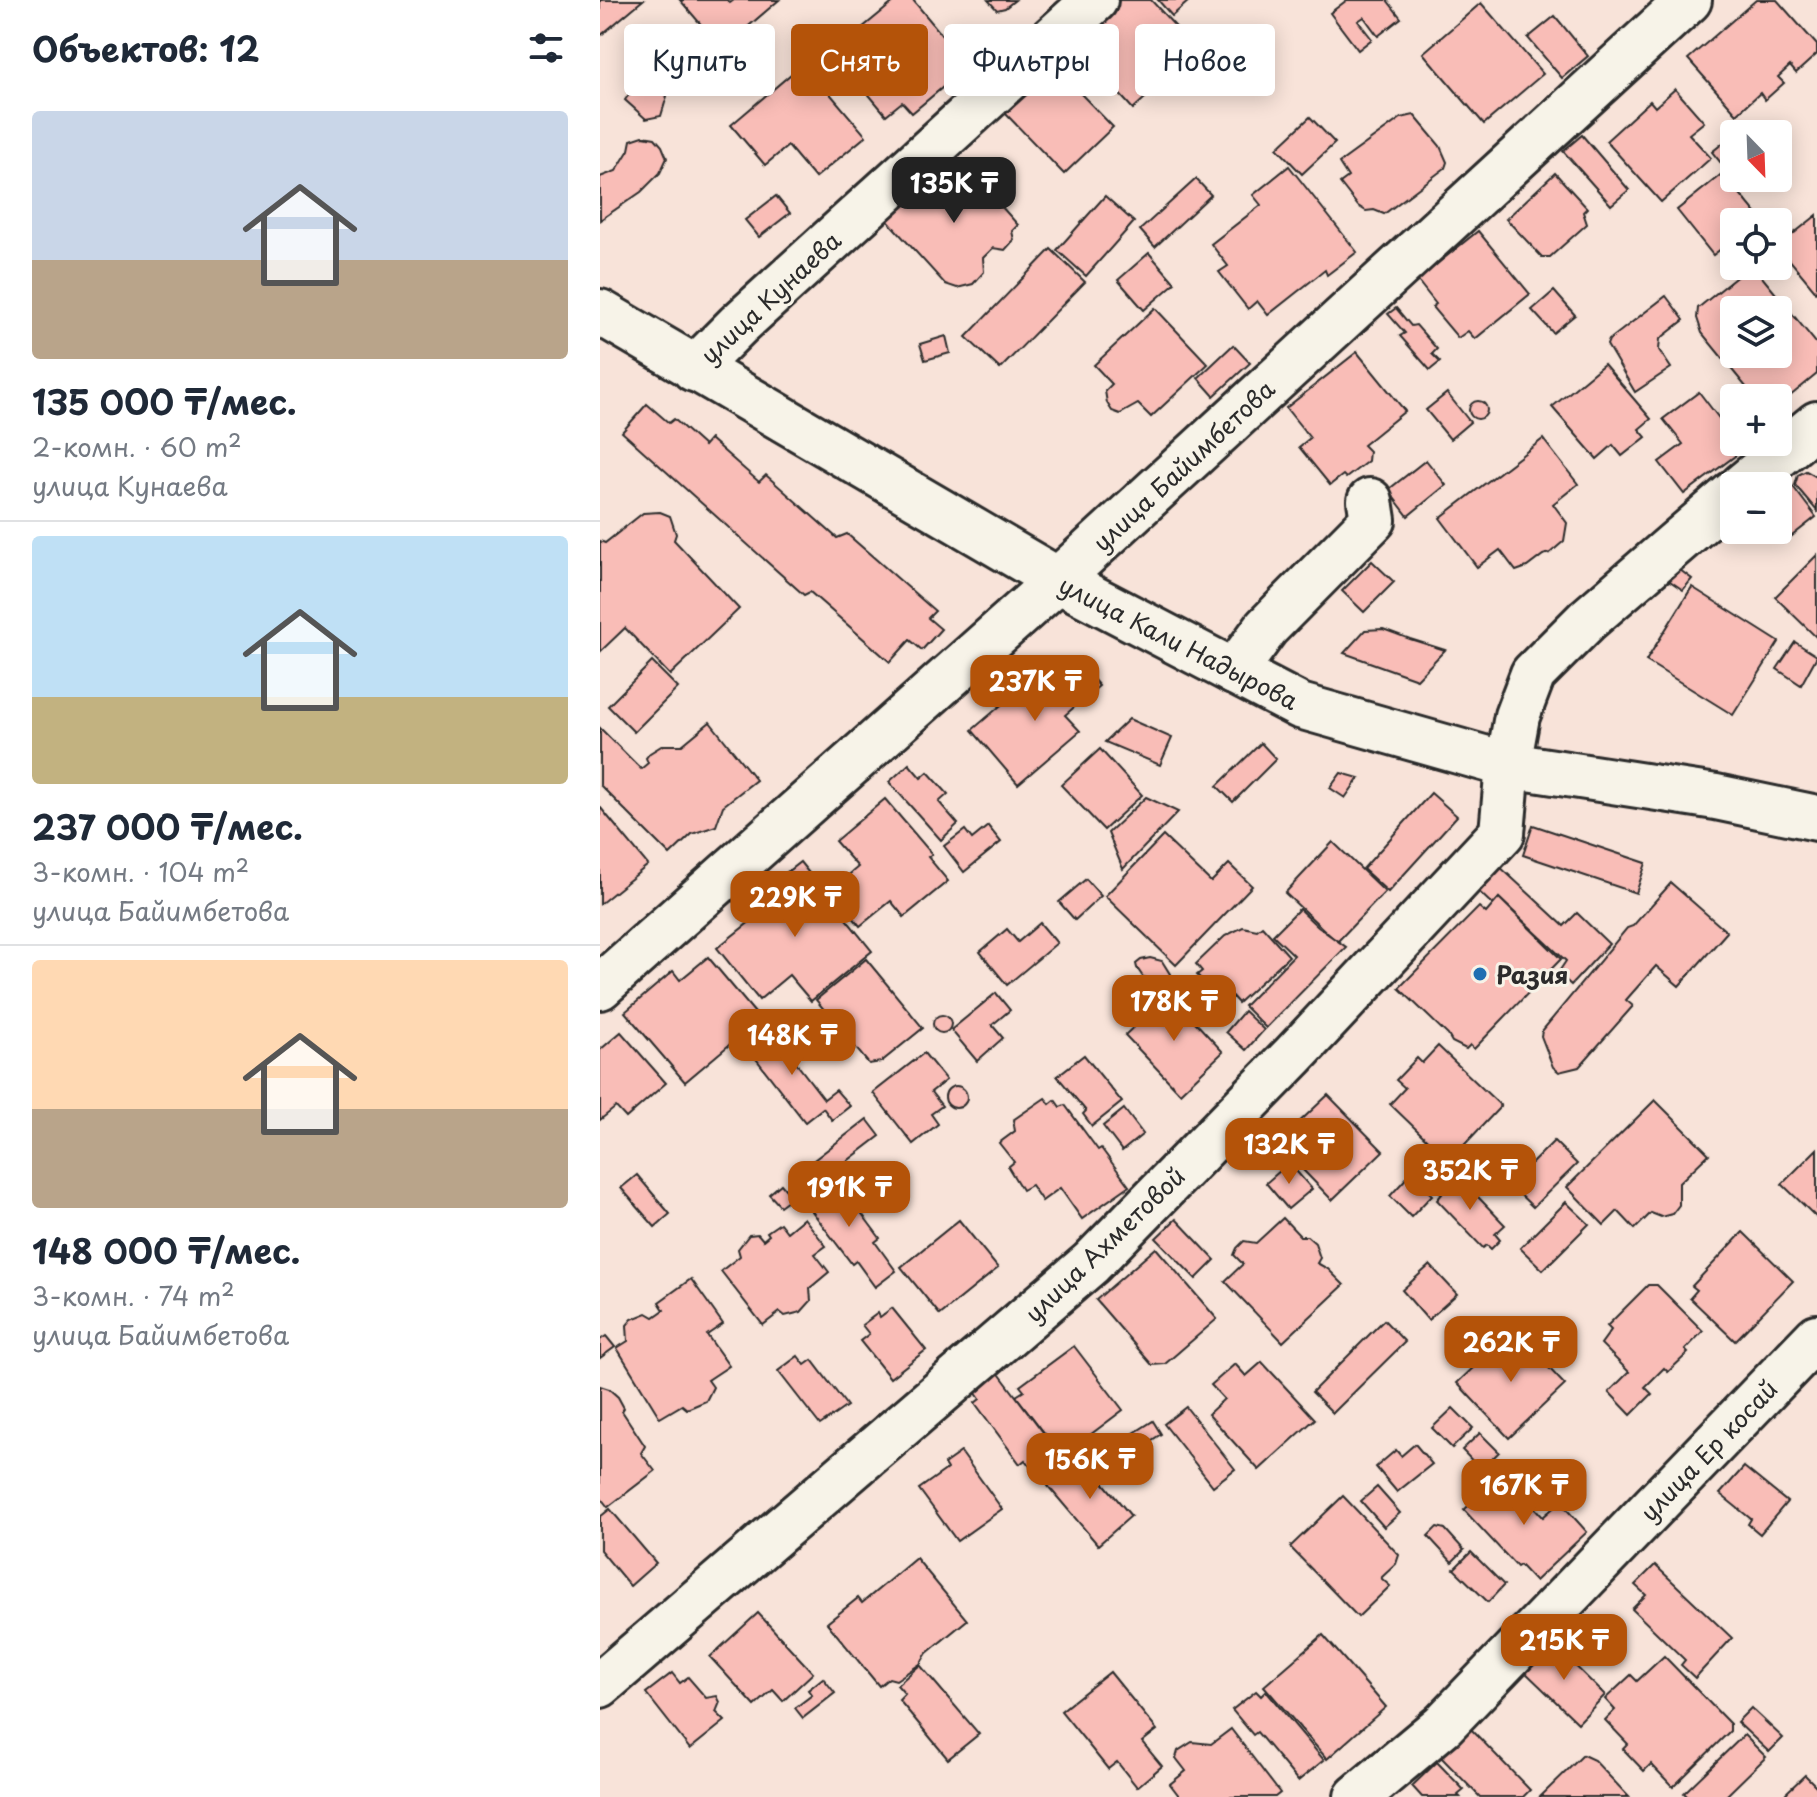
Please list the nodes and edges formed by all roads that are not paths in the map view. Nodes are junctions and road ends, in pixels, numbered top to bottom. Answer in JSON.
{"nodes":[{"id":1,"x":1095,"y":0,"type":"edge"},
{"id":2,"x":1689,"y":0,"type":"edge"},
{"id":3,"x":600,"y":312,"type":"edge"},
{"id":4,"x":694,"y":369,"type":"junction"},
{"id":5,"x":1817,"y":424,"type":"edge"},
{"id":6,"x":1759,"y":472,"type":"edge"},
{"id":7,"x":1370,"y":501,"type":"dead end"},
{"id":8,"x":1720,"y":505,"type":"edge"},
{"id":9,"x":1058,"y":580,"type":"junction"},
{"id":10,"x":1234,"y":672,"type":"junction"},
{"id":11,"x":1508,"y":765,"type":"junction"},
{"id":12,"x":1817,"y":818,"type":"edge"},
{"id":13,"x":600,"y":987,"type":"edge"},
{"id":14,"x":1817,"y":1337,"type":"edge"},
{"id":15,"x":600,"y":1685,"type":"edge"},
{"id":16,"x":1357,"y":1797,"type":"edge"}],
"edges":[{"from":1,"to":4,"type":"street","name":"улица Кунаева"},
{"from":2,"to":9,"type":"street","name":"улица Байимбетова"},
{"from":3,"to":4,"type":"street","name":"улица Кали Надырова"},
{"from":4,"to":9,"type":"street","name":"улица Кали Надырова"},
{"from":5,"to":6,"type":"street"},
{"from":7,"to":10,"type":"street"},
{"from":8,"to":11,"type":"street","name":"улица Ахметовой"},
{"from":9,"to":10,"type":"street","name":"улица Кали Надырова"},
{"from":9,"to":13,"type":"street","name":"улица Байимбетова"},
{"from":10,"to":11,"type":"street","name":"улица Кали Надырова"},
{"from":11,"to":12,"type":"street","name":"улица Кали Надырова"},
{"from":11,"to":15,"type":"street","name":"улица Ахметовой"},
{"from":14,"to":16,"type":"street","name":"улица Ер косай"}]}
